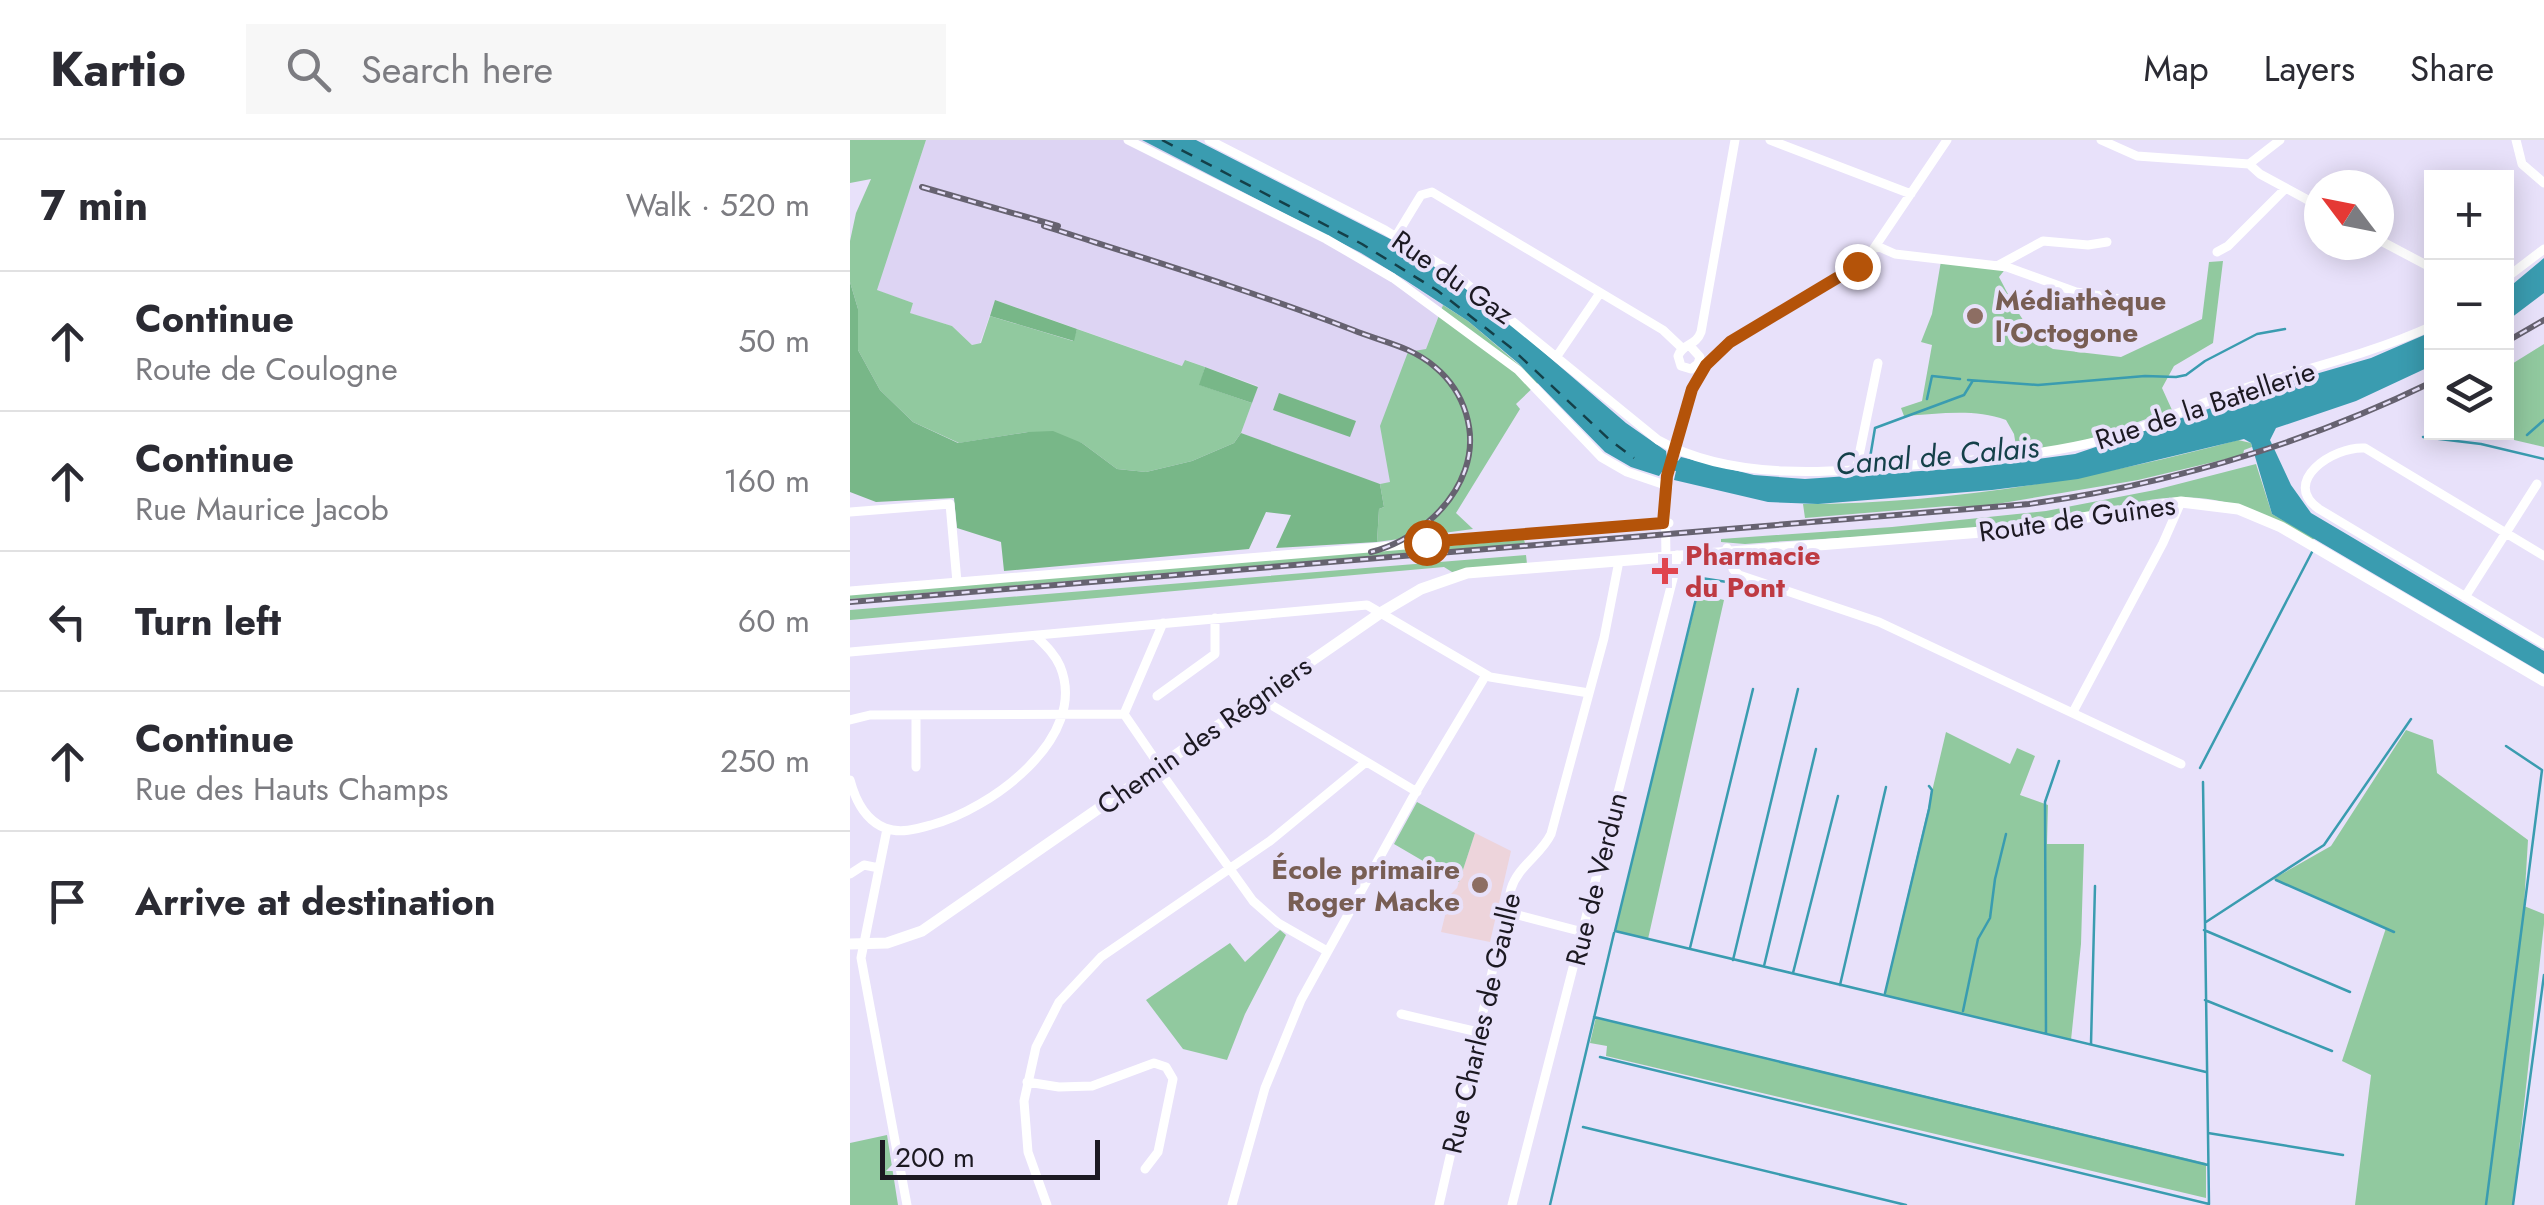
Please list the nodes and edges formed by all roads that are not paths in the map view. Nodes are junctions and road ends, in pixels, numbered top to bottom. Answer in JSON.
{"nodes":[{"id":1,"x":1128,"y":140,"type":"edge"},
{"id":2,"x":1209,"y":140,"type":"edge"},
{"id":3,"x":1735,"y":140,"type":"edge"},
{"id":4,"x":1770,"y":140,"type":"edge"},
{"id":5,"x":1948,"y":140,"type":"edge"},
{"id":6,"x":2101,"y":140,"type":"edge"},
{"id":7,"x":2280,"y":140,"type":"edge"},
{"id":8,"x":2516,"y":140,"type":"edge"},
{"id":9,"x":2249,"y":164,"type":"junction"},
{"id":10,"x":2544,"y":183,"type":"edge"},
{"id":11,"x":2286,"y":188,"type":"junction"},
{"id":12,"x":1911,"y":194,"type":"junction"},
{"id":13,"x":2304,"y":198,"type":"edge"},
{"id":14,"x":1396,"y":236,"type":"junction"},
{"id":15,"x":2107,"y":242,"type":"dead end"},
{"id":16,"x":1877,"y":246,"type":"junction"},
{"id":17,"x":2394,"y":248,"type":"edge"},
{"id":18,"x":2544,"y":249,"type":"edge"},
{"id":19,"x":2217,"y":252,"type":"dead end"},
{"id":20,"x":2424,"y":264,"type":"edge"},
{"id":21,"x":1997,"y":266,"type":"junction"},
{"id":22,"x":2514,"y":272,"type":"edge"},
{"id":23,"x":1600,"y":293,"type":"junction"},
{"id":24,"x":2150,"y":304,"type":"dead end"},
{"id":25,"x":2424,"y":329,"type":"edge"},
{"id":26,"x":1724,"y":346,"type":"junction"},
{"id":27,"x":1687,"y":347,"type":"junction"},
{"id":28,"x":1557,"y":356,"type":"junction"},
{"id":29,"x":1878,"y":363,"type":"dead end"},
{"id":30,"x":1695,"y":366,"type":"junction"},
{"id":31,"x":1692,"y":389,"type":"junction"},
{"id":32,"x":1675,"y":451,"type":"junction"},
{"id":33,"x":1856,"y":470,"type":"junction"},
{"id":34,"x":1667,"y":482,"type":"junction"},
{"id":35,"x":2537,"y":484,"type":"dead end"},
{"id":36,"x":2181,"y":502,"type":"junction"},
{"id":37,"x":850,"y":512,"type":"edge"},
{"id":38,"x":1666,"y":523,"type":"junction"},
{"id":39,"x":2506,"y":533,"type":"junction"},
{"id":40,"x":1728,"y":551,"type":"junction"},
{"id":41,"x":1671,"y":555,"type":"junction"},
{"id":42,"x":2544,"y":556,"type":"edge"},
{"id":43,"x":1620,"y":562,"type":"junction"},
{"id":44,"x":1573,"y":564,"type":"junction"},
{"id":45,"x":957,"y":582,"type":"junction"},
{"id":46,"x":850,"y":591,"type":"edge"},
{"id":47,"x":2465,"y":598,"type":"junction"},
{"id":48,"x":1382,"y":612,"type":"junction"},
{"id":49,"x":1215,"y":618,"type":"junction"},
{"id":50,"x":1163,"y":623,"type":"junction"},
{"id":51,"x":1036,"y":636,"type":"junction"},
{"id":52,"x":2544,"y":644,"type":"edge"},
{"id":53,"x":850,"y":652,"type":"edge"},
{"id":54,"x":1486,"y":675,"type":"junction"},
{"id":55,"x":2544,"y":681,"type":"edge"},
{"id":56,"x":1589,"y":693,"type":"junction"},
{"id":57,"x":1156,"y":696,"type":"dead end"},
{"id":58,"x":1258,"y":697,"type":"junction"},
{"id":59,"x":2073,"y":712,"type":"junction"},
{"id":60,"x":1062,"y":714,"type":"junction"},
{"id":61,"x":1124,"y":714,"type":"junction"},
{"id":62,"x":916,"y":715,"type":"junction"},
{"id":63,"x":850,"y":720,"type":"edge"},
{"id":64,"x":1366,"y":762,"type":"junction"},
{"id":65,"x":2181,"y":764,"type":"dead end"},
{"id":66,"x":1158,"y":766,"type":"junction"},
{"id":67,"x":916,"y":768,"type":"dead end"},
{"id":68,"x":850,"y":780,"type":"edge"},
{"id":69,"x":1416,"y":792,"type":"junction"},
{"id":70,"x":888,"y":829,"type":"junction"},
{"id":71,"x":879,"y":868,"type":"junction"},
{"id":72,"x":1229,"y":870,"type":"junction"},
{"id":73,"x":850,"y":874,"type":"edge"},
{"id":74,"x":1506,"y":912,"type":"junction"},
{"id":75,"x":1583,"y":932,"type":"junction"},
{"id":76,"x":856,"y":945,"type":"edge"},
{"id":77,"x":1327,"y":951,"type":"junction"},
{"id":78,"x":1401,"y":1014,"type":"dead end"},
{"id":79,"x":1478,"y":1032,"type":"junction"},
{"id":80,"x":1026,"y":1082,"type":"junction"},
{"id":81,"x":1145,"y":1169,"type":"dead end"},
{"id":82,"x":907,"y":1205,"type":"edge"},
{"id":83,"x":1047,"y":1205,"type":"edge"},
{"id":84,"x":1232,"y":1205,"type":"edge"},
{"id":85,"x":1439,"y":1205,"type":"edge"},
{"id":86,"x":1512,"y":1205,"type":"edge"}],
"edges":[{"from":1,"to":34,"type":"street"},
{"from":2,"to":14,"type":"street","name":"Rue du Gaz"},
{"from":3,"to":27,"type":"street"},
{"from":4,"to":12,"type":"street"},
{"from":5,"to":12,"type":"street"},
{"from":6,"to":9,"type":"street"},
{"from":7,"to":9,"type":"street"},
{"from":8,"to":10,"type":"street"},
{"from":9,"to":11,"type":"street"},
{"from":11,"to":13,"type":"street"},
{"from":11,"to":19,"type":"street"},
{"from":12,"to":16,"type":"street"},
{"from":14,"to":23,"type":"street"},
{"from":14,"to":28,"type":"street","name":"Rue du Gaz"},
{"from":15,"to":21,"type":"street"},
{"from":16,"to":21,"type":"street"},
{"from":16,"to":26,"type":"street"},
{"from":17,"to":20,"type":"street"},
{"from":18,"to":22,"type":"street"},
{"from":21,"to":24,"type":"street"},
{"from":23,"to":27,"type":"street"},
{"from":23,"to":28,"type":"street"},
{"from":25,"to":33,"type":"street","name":"Rue de la Batellerie"},
{"from":26,"to":30,"type":"street"},
{"from":26,"to":31,"type":"street"},
{"from":27,"to":30,"type":"street"},
{"from":27,"to":30,"type":"street"},
{"from":28,"to":32,"type":"street","name":"Rue du Gaz"},
{"from":29,"to":33,"type":"street"},
{"from":30,"to":31,"type":"street"},
{"from":31,"to":32,"type":"street"},
{"from":32,"to":33,"type":"street","name":"Rue de la Batellerie"},
{"from":32,"to":34,"type":"street"},
{"from":34,"to":38,"type":"street","name":"Rue de Verdun"},
{"from":35,"to":39,"type":"street"},
{"from":36,"to":40,"type":"main road","name":"Route de Guînes"},
{"from":36,"to":55,"type":"main road","name":"Route de Guînes"},
{"from":36,"to":59,"type":"street"},
{"from":37,"to":45,"type":"street"},
{"from":38,"to":41,"type":"street","name":"Rue de Verdun"},
{"from":38,"to":45,"type":"street"},
{"from":39,"to":42,"type":"street"},
{"from":39,"to":47,"type":"street"},
{"from":39,"to":47,"type":"street"},
{"from":40,"to":41,"type":"main road","name":"Route de Guînes"},
{"from":40,"to":59,"type":"street"},
{"from":41,"to":43,"type":"main road","name":"Chemin des Régniers"},
{"from":41,"to":44,"type":"main road","name":"Chemin des Régniers"},
{"from":41,"to":75,"type":"street","name":"Rue de Verdun"},
{"from":43,"to":44,"type":"main road","name":"Chemin des Régniers"},
{"from":43,"to":56,"type":"street","name":"Rue Charles de Gaulle"},
{"from":44,"to":48,"type":"main road","name":"Chemin des Régniers"},
{"from":45,"to":46,"type":"street"},
{"from":47,"to":52,"type":"street"},
{"from":48,"to":49,"type":"street"},
{"from":48,"to":54,"type":"street"},
{"from":48,"to":58,"type":"main road","name":"Chemin des Régniers"},
{"from":49,"to":50,"type":"street"},
{"from":49,"to":57,"type":"street"},
{"from":50,"to":51,"type":"street"},
{"from":50,"to":61,"type":"street"},
{"from":51,"to":53,"type":"street"},
{"from":51,"to":60,"type":"street"},
{"from":54,"to":56,"type":"street"},
{"from":54,"to":69,"type":"street"},
{"from":56,"to":74,"type":"street","name":"Rue Charles de Gaulle"},
{"from":58,"to":64,"type":"street"},
{"from":58,"to":66,"type":"main road","name":"Chemin des Régniers"},
{"from":59,"to":65,"type":"street"},
{"from":60,"to":61,"type":"street"},
{"from":60,"to":62,"type":"street"},
{"from":60,"to":70,"type":"street"},
{"from":61,"to":66,"type":"street"},
{"from":62,"to":63,"type":"street"},
{"from":62,"to":67,"type":"street"},
{"from":64,"to":69,"type":"street"},
{"from":64,"to":72,"type":"street"},
{"from":66,"to":72,"type":"street"},
{"from":66,"to":76,"type":"main road","name":"Chemin des Régniers"},
{"from":68,"to":70,"type":"street"},
{"from":69,"to":77,"type":"street"},
{"from":70,"to":71,"type":"street"},
{"from":71,"to":73,"type":"street"},
{"from":71,"to":76,"type":"street"},
{"from":72,"to":77,"type":"street"},
{"from":72,"to":80,"type":"street"},
{"from":74,"to":75,"type":"street"},
{"from":74,"to":79,"type":"street","name":"Rue Charles de Gaulle"},
{"from":75,"to":86,"type":"street","name":"Rue de Verdun"},
{"from":76,"to":82,"type":"street"},
{"from":77,"to":84,"type":"street"},
{"from":78,"to":79,"type":"street"},
{"from":79,"to":85,"type":"street","name":"Rue Charles de Gaulle"},
{"from":80,"to":81,"type":"street"},
{"from":80,"to":83,"type":"street"}]}
